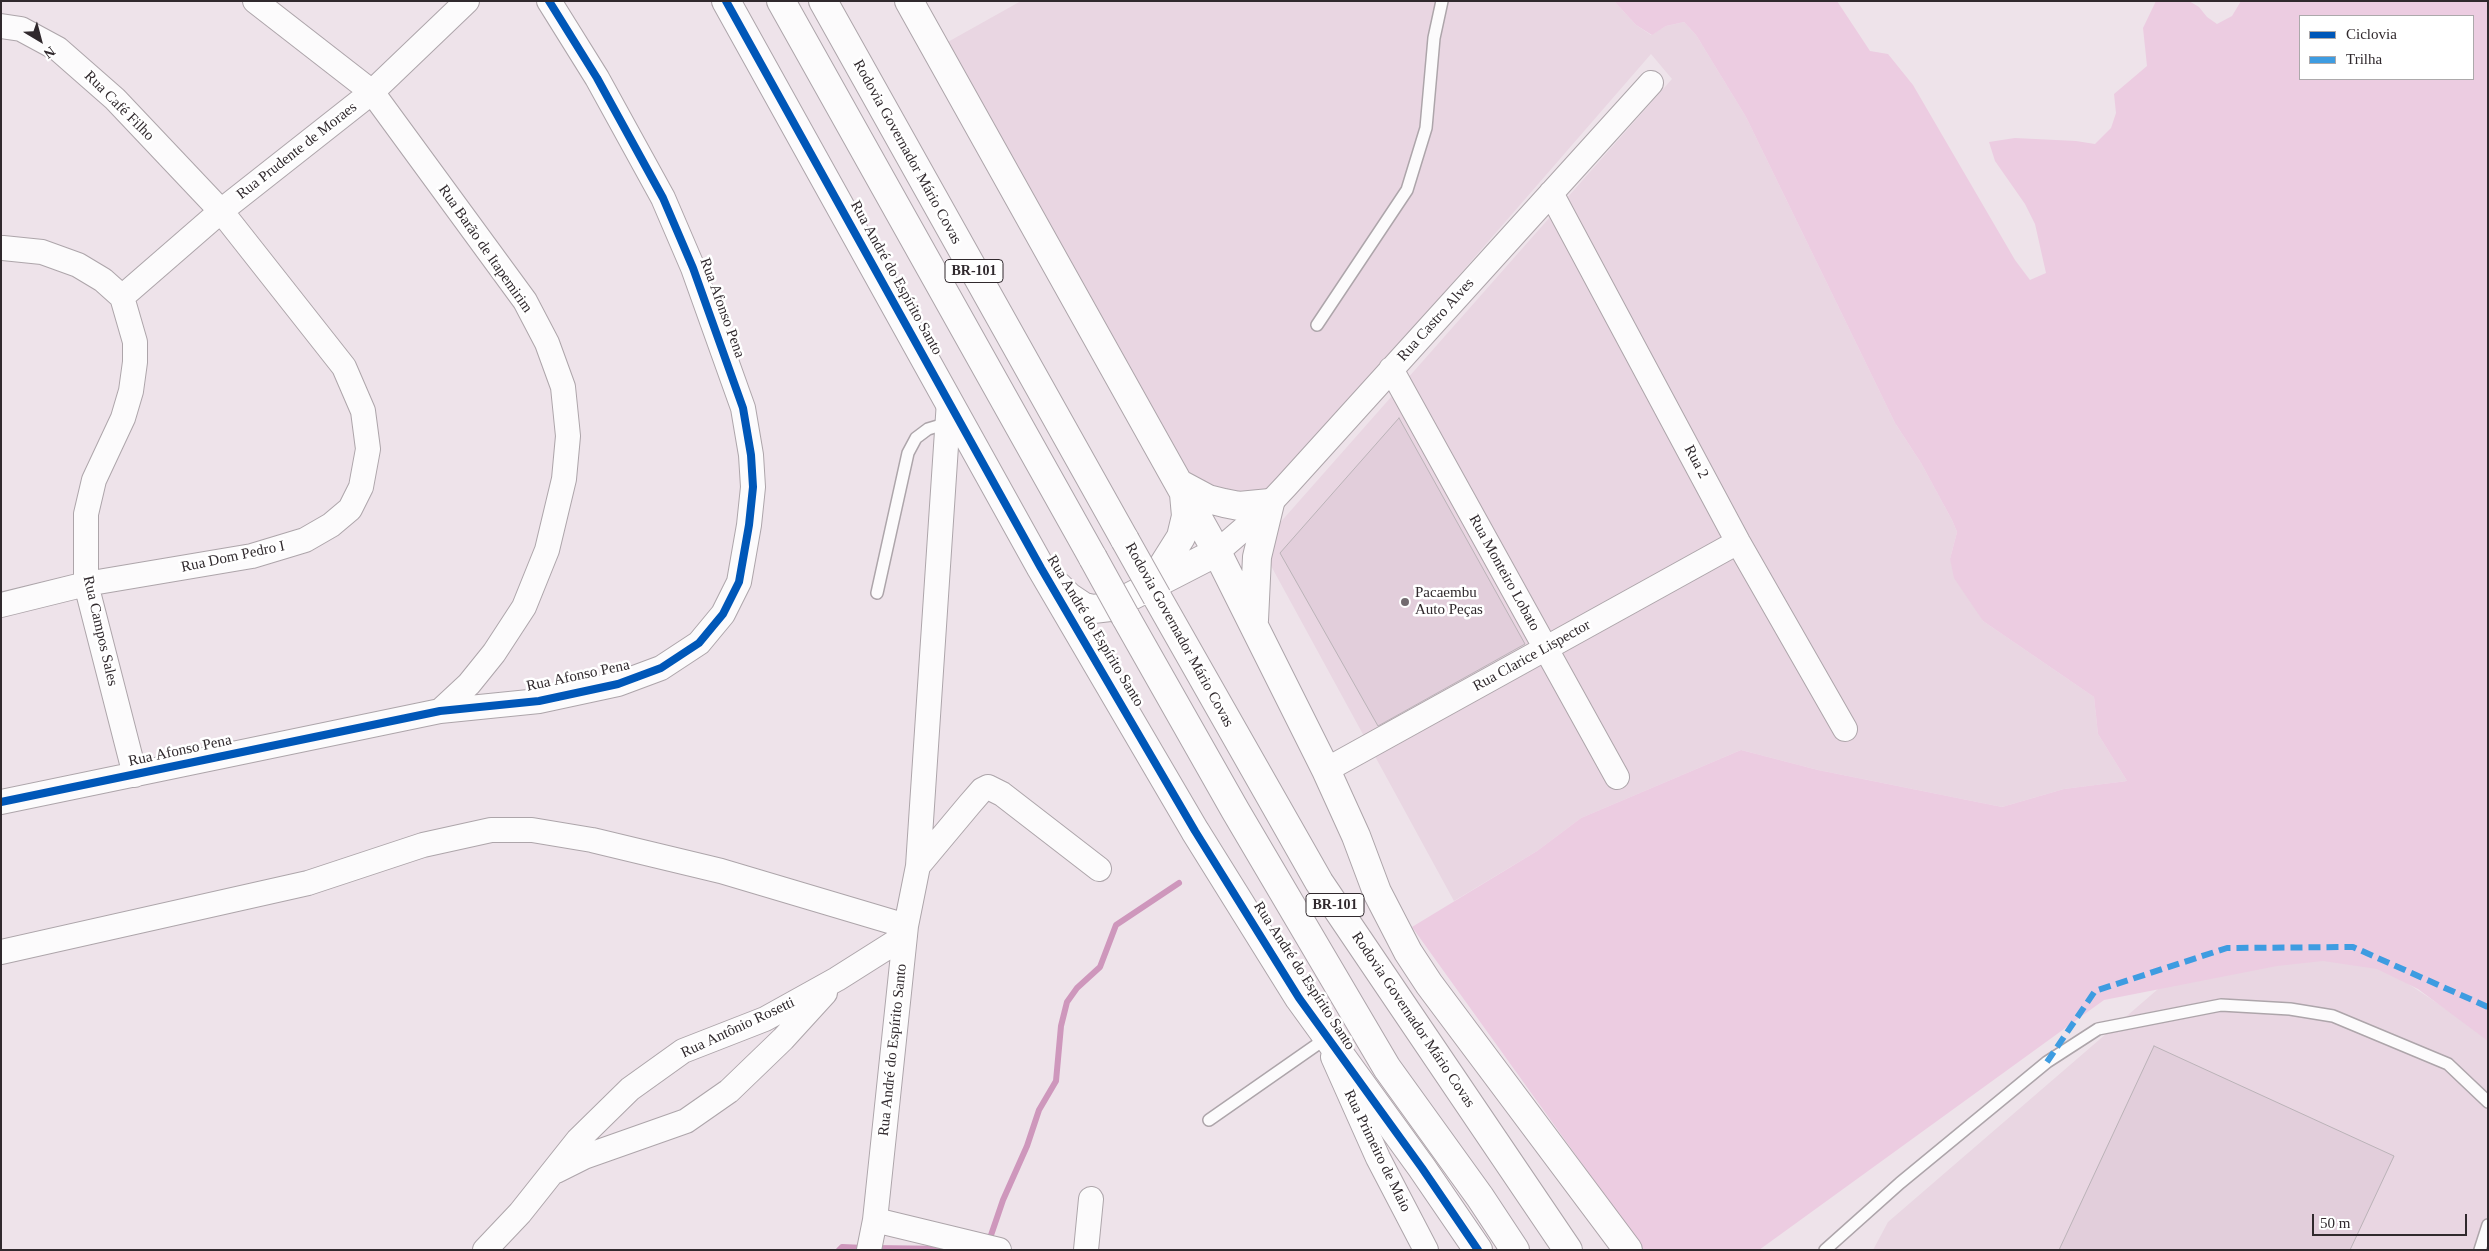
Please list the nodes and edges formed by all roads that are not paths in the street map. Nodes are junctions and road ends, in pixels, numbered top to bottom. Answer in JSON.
{"nodes":[{"id":1,"x":255,"y":1,"type":"edge"},
{"id":2,"x":468,"y":1,"type":"edge"},
{"id":3,"x":550,"y":1,"type":"edge"},
{"id":4,"x":726,"y":1,"type":"edge"},
{"id":5,"x":781,"y":1,"type":"edge"},
{"id":6,"x":823,"y":1,"type":"edge"},
{"id":7,"x":909,"y":1,"type":"edge"},
{"id":8,"x":1442,"y":1,"type":"edge"},
{"id":9,"x":1,"y":26,"type":"edge"},
{"id":10,"x":1651,"y":83,"type":"dead end"},
{"id":11,"x":372,"y":92,"type":"junction"},
{"id":12,"x":1551,"y":193,"type":"junction"},
{"id":13,"x":220,"y":212,"type":"junction"},
{"id":14,"x":3,"y":248,"type":"dead end"},
{"id":15,"x":122,"y":297,"type":"junction"},
{"id":16,"x":1317,"y":325,"type":"dead end"},
{"id":17,"x":1392,"y":369,"type":"junction"},
{"id":18,"x":949,"y":412,"type":"junction"},
{"id":19,"x":1180,"y":484,"type":"junction"},
{"id":20,"x":1270,"y":503,"type":"junction"},
{"id":21,"x":1738,"y":542,"type":"junction"},
{"id":22,"x":1216,"y":552,"type":"junction"},
{"id":23,"x":1041,"y":568,"type":"junction"},
{"id":24,"x":86,"y":584,"type":"junction"},
{"id":25,"x":1155,"y":590,"type":"junction"},
{"id":26,"x":877,"y":594,"type":"dead end"},
{"id":27,"x":1,"y":605,"type":"edge"},
{"id":28,"x":1254,"y":627,"type":"junction"},
{"id":29,"x":1547,"y":649,"type":"junction"},
{"id":30,"x":440,"y":711,"type":"junction"},
{"id":31,"x":1845,"y":729,"type":"dead end"},
{"id":32,"x":1326,"y":770,"type":"junction"},
{"id":33,"x":135,"y":775,"type":"junction"},
{"id":34,"x":1617,"y":777,"type":"dead end"},
{"id":35,"x":1,"y":802,"type":"edge"},
{"id":36,"x":918,"y":866,"type":"junction"},
{"id":37,"x":1099,"y":869,"type":"dead end"},
{"id":38,"x":905,"y":931,"type":"junction"},
{"id":39,"x":1,"y":952,"type":"edge"},
{"id":40,"x":837,"y":979,"type":"junction"},
{"id":41,"x":764,"y":1019,"type":"junction"},
{"id":42,"x":1322,"y":1034,"type":"junction"},
{"id":43,"x":783,"y":1039,"type":"junction"},
{"id":44,"x":2488,"y":1102,"type":"edge"},
{"id":45,"x":603,"y":1115,"type":"junction"},
{"id":46,"x":1208,"y":1120,"type":"dead end"},
{"id":47,"x":617,"y":1145,"type":"junction"},
{"id":48,"x":548,"y":1175,"type":"junction"},
{"id":49,"x":1091,"y":1199,"type":"dead end"},
{"id":50,"x":875,"y":1220,"type":"junction"},
{"id":51,"x":2488,"y":1225,"type":"edge"},
{"id":52,"x":1422,"y":1248,"type":"edge"},
{"id":53,"x":485,"y":1250,"type":"edge"},
{"id":54,"x":869,"y":1250,"type":"edge"},
{"id":55,"x":999,"y":1250,"type":"edge"},
{"id":56,"x":1086,"y":1250,"type":"edge"},
{"id":57,"x":1478,"y":1250,"type":"edge"},
{"id":58,"x":1515,"y":1250,"type":"edge"},
{"id":59,"x":1568,"y":1250,"type":"edge"},
{"id":60,"x":1628,"y":1250,"type":"edge"},
{"id":61,"x":1825,"y":1250,"type":"edge"},
{"id":62,"x":2480,"y":1250,"type":"edge"}],
"edges":[{"from":1,"to":11,"type":"street","name":"Rua Barão de Itapemirim"},
{"from":2,"to":11,"type":"street","name":"Rua Prudente de Moraes"},
{"from":3,"to":30,"type":"street","name":"Rua Afonso Pena"},
{"from":4,"to":18,"type":"main road","name":"Rua André do Espírito Santo"},
{"from":5,"to":58,"type":"main road","number":"BR-101","bridge":true},
{"from":6,"to":25,"type":"main road","name":"Rodovia Governador Mário Covas","number":"BR-101","bridge":true},
{"from":7,"to":19,"type":"main road"},
{"from":8,"to":16,"type":"lane"},
{"from":9,"to":13,"type":"street","name":"Rua Café Filho"},
{"from":10,"to":12,"type":"street","name":"Rua Castro Alves"},
{"from":11,"to":13,"type":"street","name":"Rua Prudente de Moraes"},
{"from":11,"to":30,"type":"street","name":"Rua Barão de Itapemirim"},
{"from":12,"to":17,"type":"street","name":"Rua Castro Alves"},
{"from":12,"to":21,"type":"street","name":"Rua 2"},
{"from":13,"to":15,"type":"street","name":"Rua Prudente de Moraes"},
{"from":13,"to":24,"type":"street","name":"Rua Dom Pedro I"},
{"from":14,"to":15,"type":"street"},
{"from":15,"to":24,"type":"street","name":"Rua Campos Sales"},
{"from":17,"to":20,"type":"street","name":"Rua Castro Alves"},
{"from":17,"to":29,"type":"street","name":"Rua Monteiro Lobato"},
{"from":18,"to":23,"type":"main road","name":"Rua André do Espírito Santo"},
{"from":18,"to":26,"type":"lane"},
{"from":18,"to":36,"type":"street","name":"Rua André do Espírito Santo"},
{"from":19,"to":20,"type":"main road"},
{"from":19,"to":22,"type":"main road"},
{"from":19,"to":25,"type":"main road"},
{"from":20,"to":22,"type":"street","name":"Rua Castro Alves"},
{"from":20,"to":28,"type":"main road"},
{"from":21,"to":29,"type":"street","name":"Rua Clarice Lispector"},
{"from":21,"to":31,"type":"street","name":"Rua 2"},
{"from":22,"to":25,"type":"main road"},
{"from":22,"to":28,"type":"main road"},
{"from":23,"to":25,"type":"main road"},
{"from":23,"to":42,"type":"main road","name":"Rua André do Espírito Santo"},
{"from":24,"to":27,"type":"street","name":"Rua Dom Pedro I"},
{"from":24,"to":33,"type":"street","name":"Rua Campos Sales"},
{"from":25,"to":59,"type":"main road","name":"Rodovia Governador Mário Covas","number":"BR-101"},
{"from":28,"to":32,"type":"main road"},
{"from":29,"to":32,"type":"street","name":"Rua Clarice Lispector"},
{"from":29,"to":34,"type":"street","name":"Rua Monteiro Lobato"},
{"from":30,"to":33,"type":"street","name":"Rua Afonso Pena"},
{"from":32,"to":60,"type":"main road"},
{"from":33,"to":35,"type":"street","name":"Rua Afonso Pena"},
{"from":36,"to":37,"type":"street"},
{"from":36,"to":38,"type":"street","name":"Rua André do Espírito Santo"},
{"from":38,"to":39,"type":"street"},
{"from":38,"to":40,"type":"street","name":"Rua Antônio Rosetti"},
{"from":38,"to":50,"type":"street","name":"Rua André do Espírito Santo"},
{"from":40,"to":41,"type":"street","name":"Rua Antônio Rosetti"},
{"from":40,"to":43,"type":"street"},
{"from":41,"to":43,"type":"street"},
{"from":41,"to":45,"type":"street","name":"Rua Antônio Rosetti"},
{"from":42,"to":46,"type":"lane"},
{"from":42,"to":52,"type":"street","name":"Rua Primeiro de Maio"},
{"from":42,"to":57,"type":"main road","name":"Rua André do Espírito Santo"},
{"from":43,"to":47,"type":"street"},
{"from":44,"to":61,"type":"lane"},
{"from":45,"to":47,"type":"street"},
{"from":45,"to":48,"type":"street","name":"Rua Antônio Rosetti"},
{"from":47,"to":48,"type":"street"},
{"from":48,"to":53,"type":"street","name":"Rua Antônio Rosetti"},
{"from":49,"to":56,"type":"street"},
{"from":50,"to":54,"type":"street","name":"Rua André do Espírito Santo"},
{"from":50,"to":55,"type":"street"},
{"from":51,"to":62,"type":"lane"}]}
